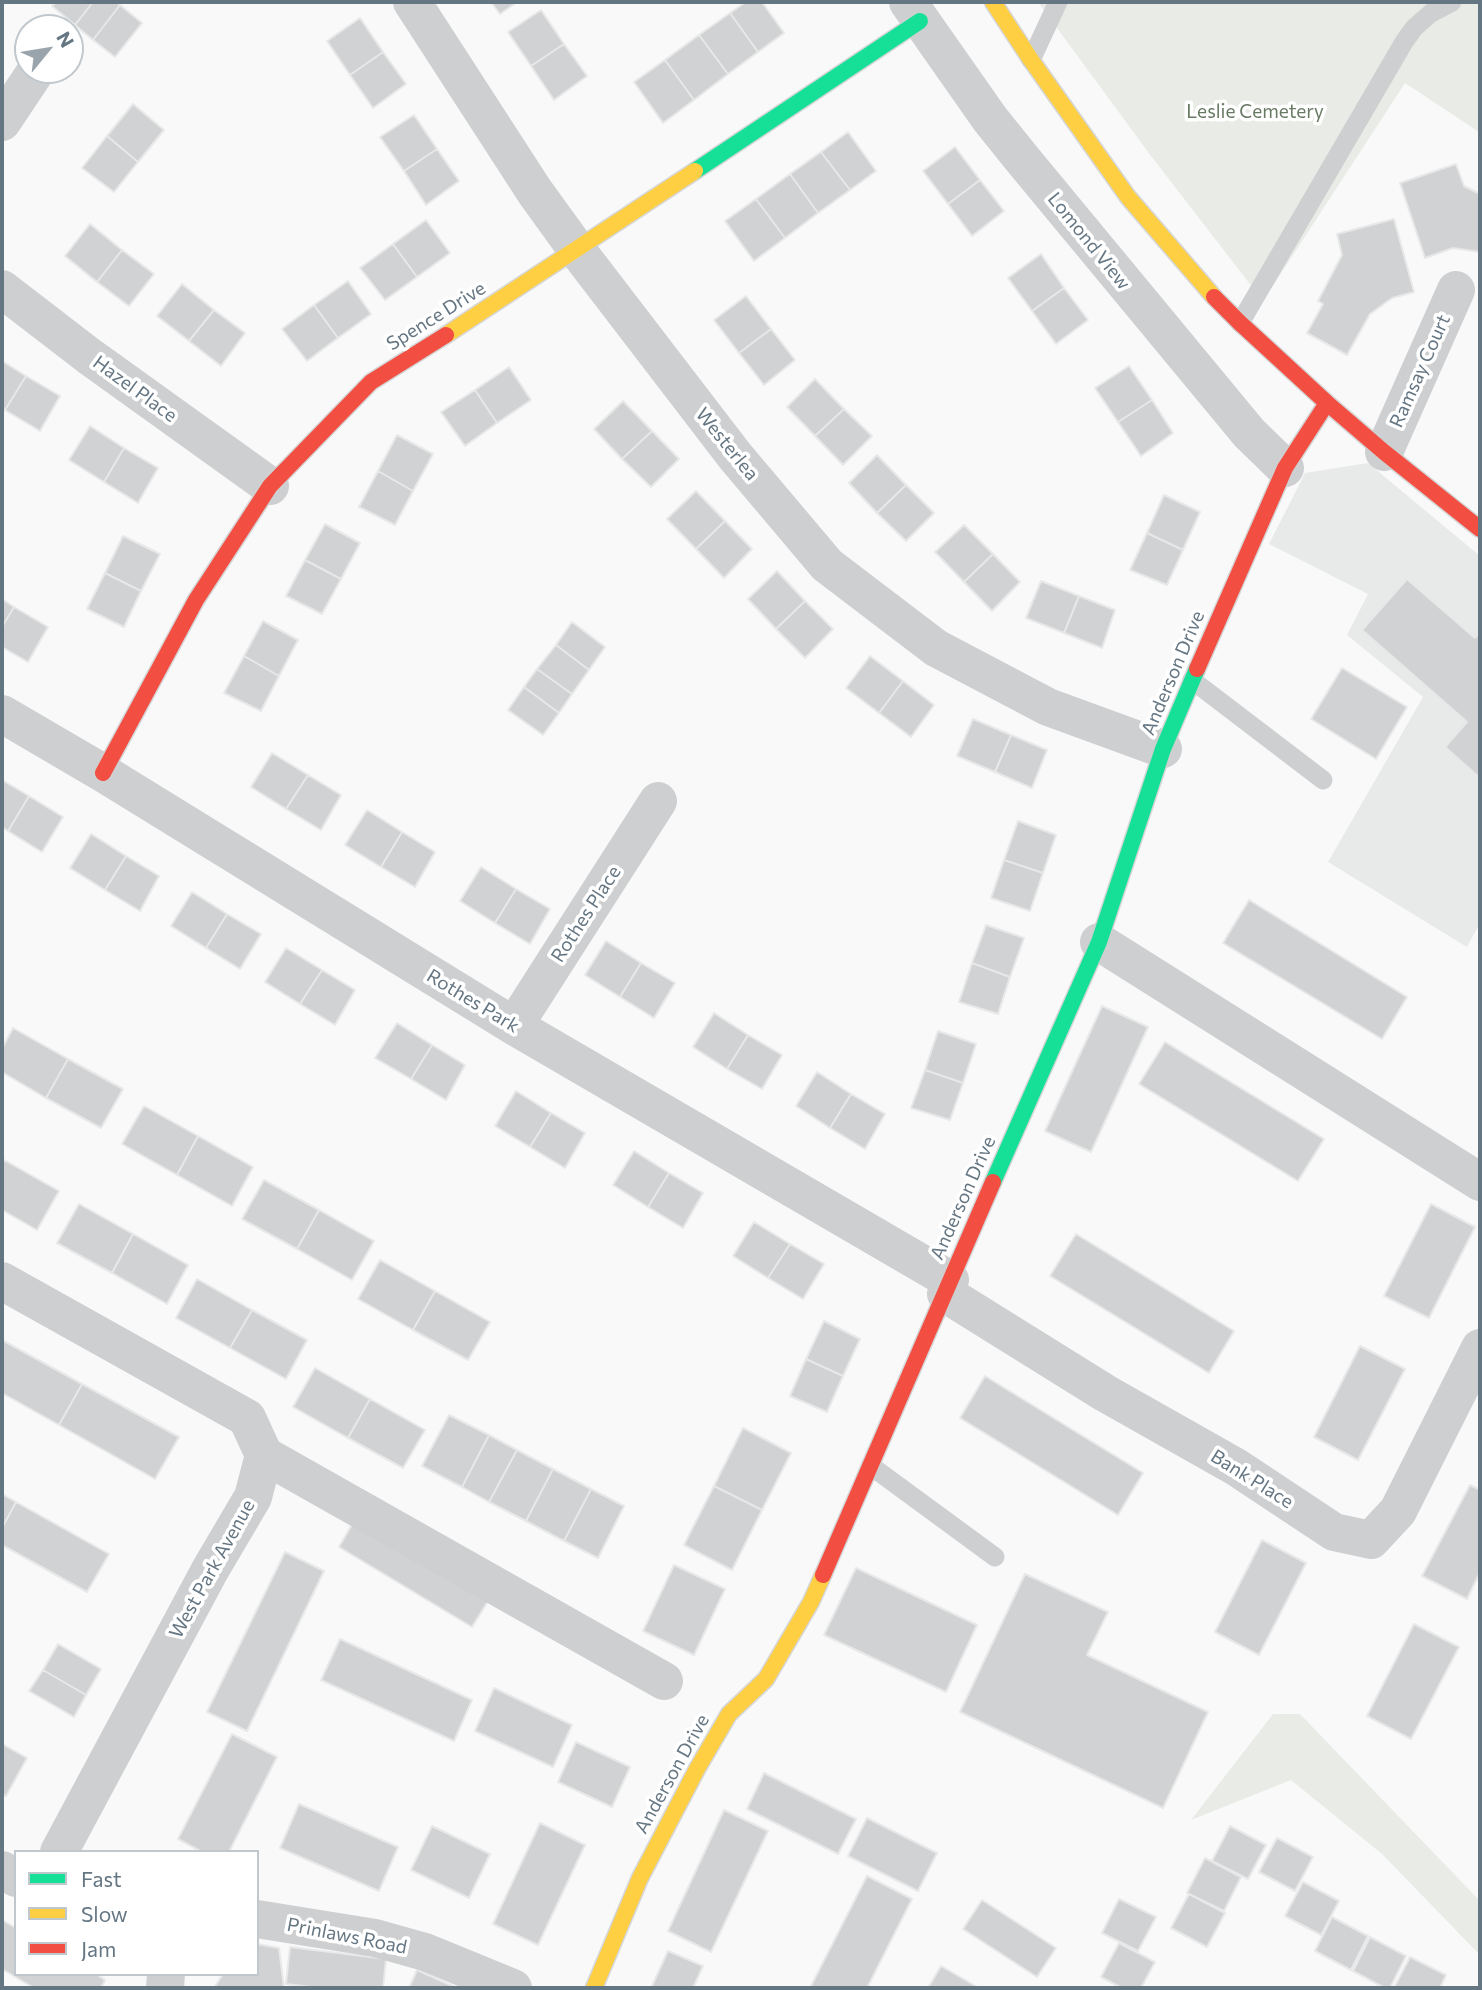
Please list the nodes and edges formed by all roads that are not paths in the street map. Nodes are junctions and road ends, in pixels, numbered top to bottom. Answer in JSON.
{"nodes":[{"id":1,"x":412,"y":2,"type":"edge"},
{"id":2,"x":993,"y":2,"type":"edge"},
{"id":3,"x":1058,"y":2,"type":"edge"},
{"id":4,"x":1452,"y":2,"type":"edge"},
{"id":5,"x":914,"y":11,"type":"edge"},
{"id":6,"x":1031,"y":60,"type":"junction"},
{"id":7,"x":27,"y":84,"type":"edge"},
{"id":8,"x":2,"y":122,"type":"edge"},
{"id":9,"x":577,"y":250,"type":"junction"},
{"id":10,"x":2,"y":289,"type":"edge"},
{"id":11,"x":1456,"y":290,"type":"dead end"},
{"id":12,"x":1240,"y":323,"type":"junction"},
{"id":13,"x":1328,"y":403,"type":"junction"},
{"id":14,"x":1384,"y":452,"type":"junction"},
{"id":15,"x":1285,"y":468,"type":"junction"},
{"id":16,"x":270,"y":486,"type":"junction"},
{"id":17,"x":1480,"y":529,"type":"edge"},
{"id":18,"x":1192,"y":680,"type":"junction"},
{"id":19,"x":2,"y":714,"type":"edge"},
{"id":20,"x":1163,"y":749,"type":"junction"},
{"id":21,"x":103,"y":773,"type":"junction"},
{"id":22,"x":1323,"y":780,"type":"dead end"},
{"id":23,"x":659,"y":801,"type":"dead end"},
{"id":24,"x":1099,"y":942,"type":"junction"},
{"id":25,"x":514,"y":1026,"type":"junction"},
{"id":26,"x":1480,"y":1182,"type":"edge"},
{"id":27,"x":2,"y":1280,"type":"edge"},
{"id":28,"x":948,"y":1287,"type":"junction"},
{"id":29,"x":1480,"y":1348,"type":"edge"},
{"id":30,"x":264,"y":1455,"type":"junction"},
{"id":31,"x":871,"y":1466,"type":"junction"},
{"id":32,"x":995,"y":1558,"type":"dead end"},
{"id":33,"x":664,"y":1681,"type":"dead end"},
{"id":34,"x":60,"y":1850,"type":"edge"},
{"id":35,"x":259,"y":1919,"type":"edge"},
{"id":36,"x":513,"y":1988,"type":"edge"},
{"id":37,"x":594,"y":1988,"type":"edge"}],
"edges":[{"from":1,"to":9,"type":"street","name":"Westerlea"},
{"from":2,"to":6,"type":"street"},
{"from":3,"to":6,"type":"lane"},
{"from":4,"to":12,"type":"lane"},
{"from":5,"to":9,"type":"street","name":"Spence Drive"},
{"from":5,"to":15,"type":"street","name":"Lomond View"},
{"from":6,"to":12,"type":"street"},
{"from":7,"to":8,"type":"street"},
{"from":9,"to":16,"type":"street","name":"Spence Drive"},
{"from":9,"to":20,"type":"street","name":"Westerlea"},
{"from":10,"to":16,"type":"street","name":"Hazel Place"},
{"from":11,"to":14,"type":"street","name":"Ramsay Court"},
{"from":12,"to":13,"type":"street"},
{"from":13,"to":14,"type":"street"},
{"from":13,"to":15,"type":"street","name":"Anderson Drive"},
{"from":14,"to":17,"type":"street"},
{"from":15,"to":18,"type":"street","name":"Anderson Drive"},
{"from":16,"to":21,"type":"street","name":"Spence Drive"},
{"from":18,"to":20,"type":"street","name":"Anderson Drive"},
{"from":18,"to":22,"type":"lane"},
{"from":19,"to":21,"type":"street","name":"Rothes Park"},
{"from":20,"to":24,"type":"street","name":"Anderson Drive"},
{"from":21,"to":25,"type":"street","name":"Rothes Park"},
{"from":23,"to":25,"type":"street","name":"Rothes Place"},
{"from":24,"to":26,"type":"street"},
{"from":24,"to":28,"type":"street","name":"Anderson Drive"},
{"from":25,"to":28,"type":"street","name":"Rothes Park"},
{"from":27,"to":30,"type":"street"},
{"from":28,"to":29,"type":"street","name":"Bank Place"},
{"from":28,"to":31,"type":"street","name":"Anderson Drive"},
{"from":30,"to":33,"type":"street"},
{"from":30,"to":34,"type":"street","name":"West Park Avenue"},
{"from":31,"to":32,"type":"lane"},
{"from":31,"to":37,"type":"street","name":"Anderson Drive"},
{"from":35,"to":36,"type":"street","name":"Prinlaws Road"}]}
